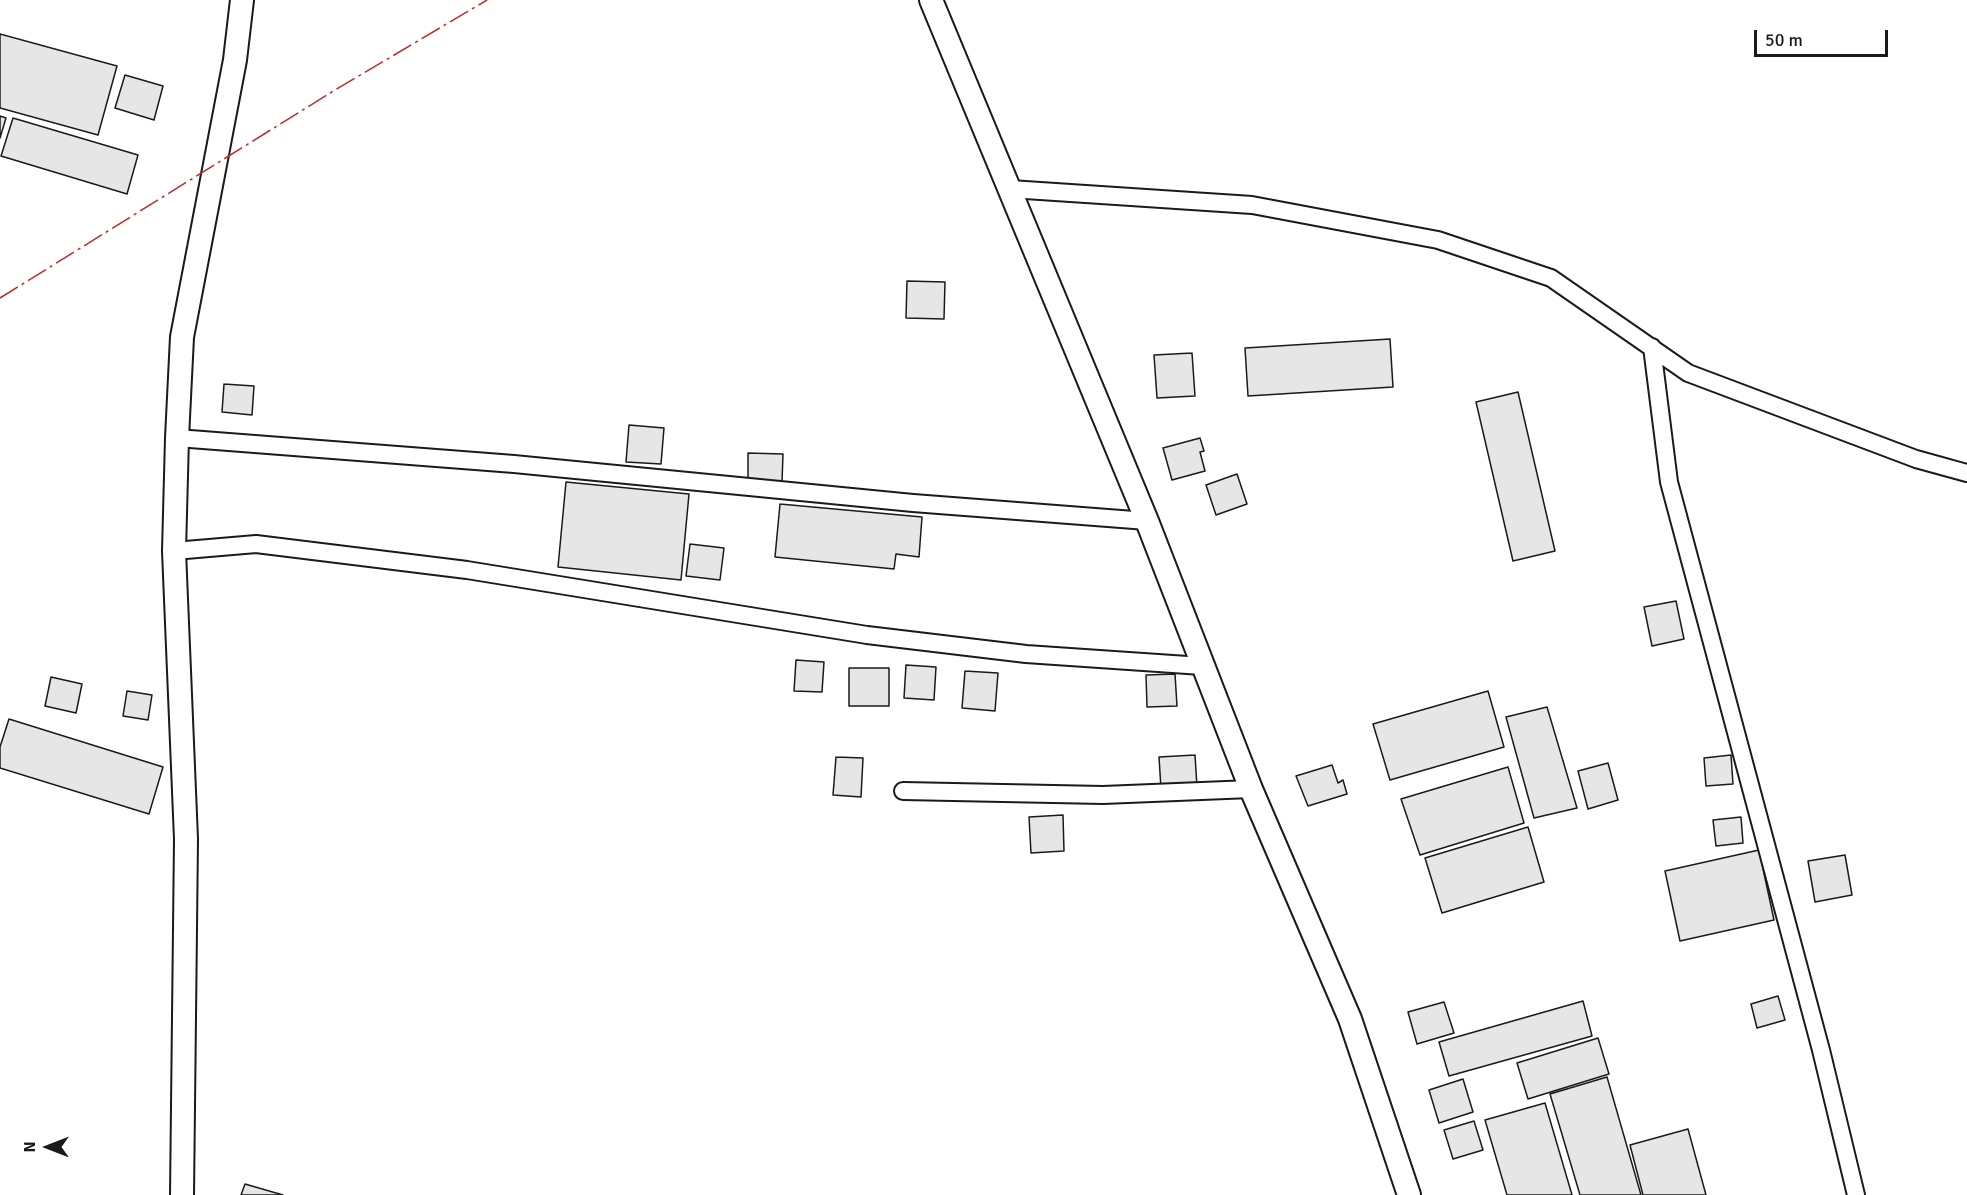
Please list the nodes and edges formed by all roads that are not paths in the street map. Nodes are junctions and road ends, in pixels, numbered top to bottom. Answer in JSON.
{"nodes":[{"id":1,"x":242,"y":0,"type":"edge"},
{"id":2,"x":931,"y":0,"type":"edge"},
{"id":3,"x":1010,"y":189,"type":"junction"},
{"id":4,"x":1652,"y":347,"type":"junction"},
{"id":5,"x":177,"y":438,"type":"junction"},
{"id":6,"x":1967,"y":473,"type":"edge"},
{"id":7,"x":1147,"y":522,"type":"junction"},
{"id":8,"x":174,"y":550,"type":"junction"},
{"id":9,"x":1202,"y":666,"type":"junction"},
{"id":10,"x":1251,"y":789,"type":"junction"},
{"id":11,"x":903,"y":791,"type":"dead end"},
{"id":12,"x":182,"y":1195,"type":"edge"},
{"id":13,"x":1409,"y":1195,"type":"edge"},
{"id":14,"x":1856,"y":1195,"type":"edge"}],
"edges":[{"from":1,"to":5,"type":"street"},
{"from":2,"to":3,"type":"street"},
{"from":3,"to":4,"type":"street"},
{"from":3,"to":7,"type":"street"},
{"from":4,"to":6,"type":"street"},
{"from":4,"to":14,"type":"street"},
{"from":5,"to":7,"type":"street"},
{"from":5,"to":8,"type":"street"},
{"from":7,"to":9,"type":"street"},
{"from":8,"to":9,"type":"street"},
{"from":8,"to":12,"type":"street"},
{"from":9,"to":10,"type":"street"},
{"from":10,"to":11,"type":"street"},
{"from":10,"to":13,"type":"street"}]}
